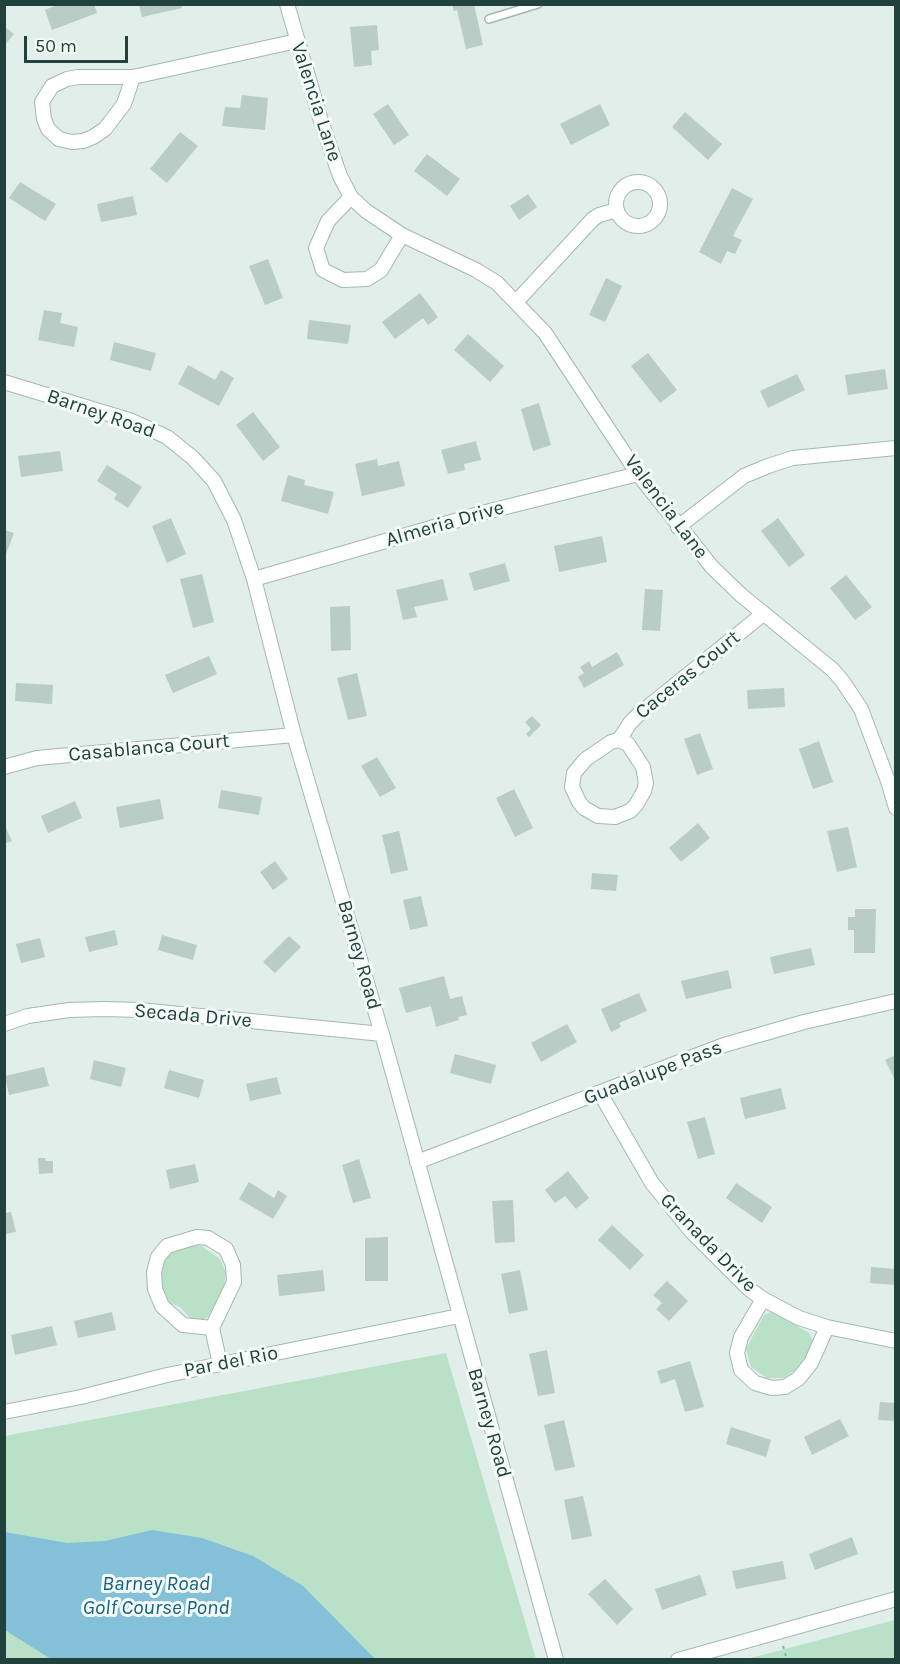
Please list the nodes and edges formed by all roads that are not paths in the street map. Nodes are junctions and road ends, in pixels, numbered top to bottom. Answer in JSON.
{"nodes":[{"id":1,"x":287,"y":4,"type":"edge"},
{"id":2,"x":538,"y":4,"type":"edge"},
{"id":3,"x":489,"y":19,"type":"dead end"},
{"id":4,"x":297,"y":41,"type":"junction"},
{"id":5,"x":133,"y":77,"type":"junction"},
{"id":6,"x":351,"y":197,"type":"junction"},
{"id":7,"x":617,"y":210,"type":"dead end"},
{"id":8,"x":402,"y":235,"type":"junction"},
{"id":9,"x":517,"y":301,"type":"junction"},
{"id":10,"x":4,"y":382,"type":"edge"},
{"id":11,"x":896,"y":448,"type":"edge"},
{"id":12,"x":638,"y":474,"type":"junction"},
{"id":13,"x":678,"y":527,"type":"junction"},
{"id":14,"x":254,"y":579,"type":"junction"},
{"id":15,"x":763,"y":614,"type":"junction"},
{"id":16,"x":294,"y":735,"type":"junction"},
{"id":17,"x":619,"y":740,"type":"junction"},
{"id":18,"x":4,"y":767,"type":"edge"},
{"id":19,"x":896,"y":808,"type":"edge"},
{"id":20,"x":896,"y":1000,"type":"edge"},
{"id":21,"x":4,"y":1024,"type":"edge"},
{"id":22,"x":382,"y":1034,"type":"junction"},
{"id":23,"x":600,"y":1094,"type":"junction"},
{"id":24,"x":417,"y":1162,"type":"junction"},
{"id":25,"x":763,"y":1299,"type":"junction"},
{"id":26,"x":459,"y":1317,"type":"junction"},
{"id":27,"x":826,"y":1327,"type":"junction"},
{"id":28,"x":212,"y":1328,"type":"junction"},
{"id":29,"x":896,"y":1341,"type":"edge"},
{"id":30,"x":220,"y":1364,"type":"junction"},
{"id":31,"x":4,"y":1412,"type":"edge"},
{"id":32,"x":896,"y":1599,"type":"edge"},
{"id":33,"x":556,"y":1659,"type":"edge"},
{"id":34,"x":678,"y":1659,"type":"edge"}],
"edges":[{"from":1,"to":4,"type":"street","name":"Valencia Lane"},
{"from":2,"to":3,"type":"lane"},
{"from":4,"to":5,"type":"street"},
{"from":4,"to":6,"type":"street","name":"Valencia Lane"},
{"from":5,"to":5,"type":"street"},
{"from":6,"to":8,"type":"street","name":"Valencia Lane"},
{"from":6,"to":8,"type":"street"},
{"from":7,"to":9,"type":"street"},
{"from":8,"to":9,"type":"street","name":"Valencia Lane"},
{"from":9,"to":12,"type":"street","name":"Valencia Lane"},
{"from":10,"to":14,"type":"street","name":"Barney Road"},
{"from":11,"to":13,"type":"street"},
{"from":12,"to":13,"type":"street","name":"Valencia Lane"},
{"from":12,"to":14,"type":"street","name":"Almeria Drive"},
{"from":13,"to":15,"type":"street","name":"Valencia Lane"},
{"from":14,"to":16,"type":"street","name":"Barney Road"},
{"from":15,"to":17,"type":"street","name":"Caceras Court"},
{"from":15,"to":19,"type":"street","name":"Valencia Lane"},
{"from":16,"to":18,"type":"street","name":"Casablanca Court"},
{"from":16,"to":22,"type":"street","name":"Barney Road"},
{"from":17,"to":17,"type":"street","name":"Caceras Court"},
{"from":20,"to":23,"type":"street","name":"Guadalupe Pass"},
{"from":21,"to":22,"type":"street","name":"Secada Drive"},
{"from":22,"to":24,"type":"street","name":"Barney Road"},
{"from":23,"to":24,"type":"street","name":"Guadalupe Pass"},
{"from":23,"to":25,"type":"street","name":"Granada Drive"},
{"from":24,"to":26,"type":"street","name":"Barney Road"},
{"from":25,"to":27,"type":"street","name":"Granada Drive"},
{"from":25,"to":27,"type":"street","name":"Granada Drive"},
{"from":26,"to":30,"type":"street","name":"Par del Rio"},
{"from":26,"to":33,"type":"street","name":"Barney Road"},
{"from":27,"to":29,"type":"street","name":"Granada Drive"},
{"from":28,"to":28,"type":"street"},
{"from":28,"to":30,"type":"street"},
{"from":30,"to":31,"type":"street","name":"Par del Rio"},
{"from":32,"to":34,"type":"street"}]}
